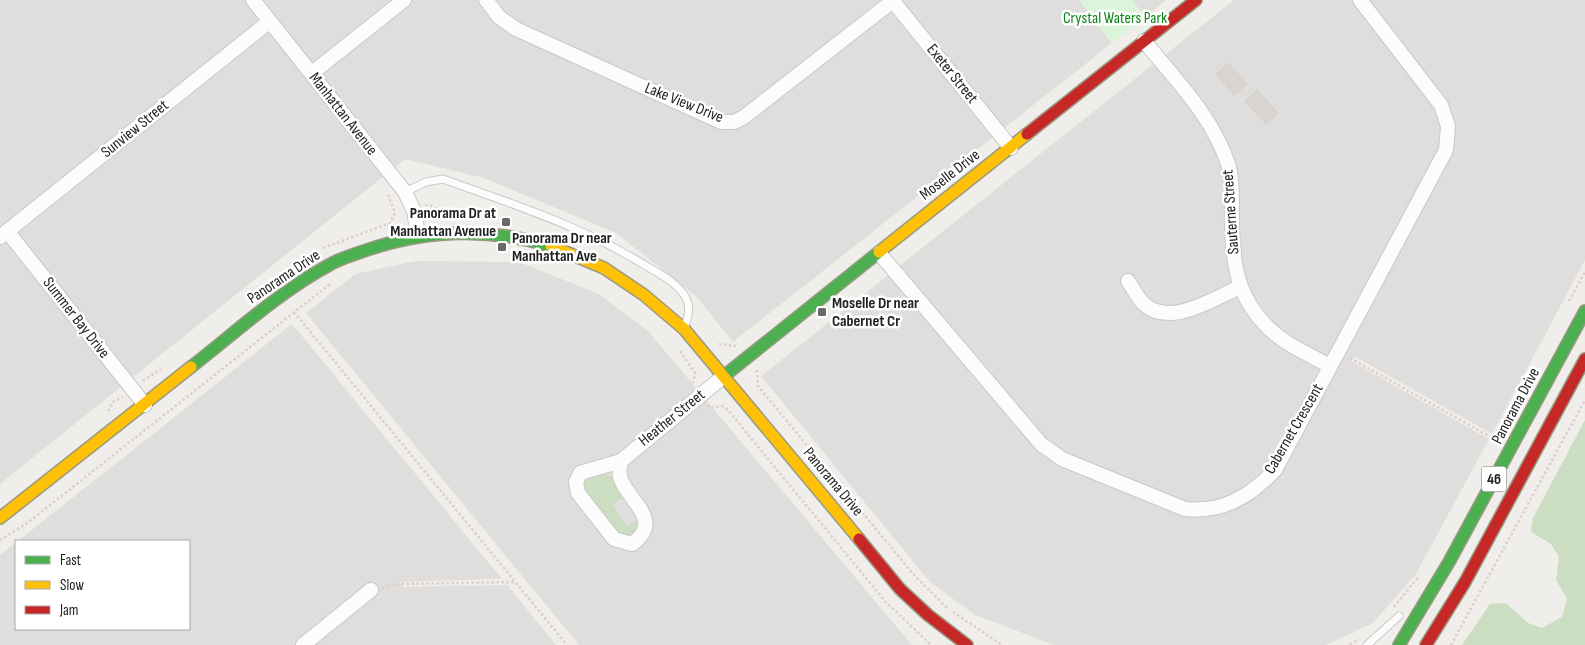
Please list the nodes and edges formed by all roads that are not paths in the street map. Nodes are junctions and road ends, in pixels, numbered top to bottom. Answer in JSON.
{"nodes":[{"id":1,"x":254,"y":0,"type":"edge"},
{"id":2,"x":404,"y":0,"type":"edge"},
{"id":3,"x":486,"y":0,"type":"edge"},
{"id":4,"x":894,"y":0,"type":"edge"},
{"id":5,"x":1196,"y":0,"type":"edge"},
{"id":6,"x":1360,"y":0,"type":"edge"},
{"id":7,"x":270,"y":21,"type":"junction"},
{"id":8,"x":1144,"y":41,"type":"junction"},
{"id":9,"x":312,"y":74,"type":"junction"},
{"id":10,"x":1011,"y":148,"type":"junction"},
{"id":11,"x":405,"y":192,"type":"junction"},
{"id":12,"x":4,"y":234,"type":"edge"},
{"id":13,"x":418,"y":235,"type":"junction"},
{"id":14,"x":879,"y":253,"type":"junction"},
{"id":15,"x":1128,"y":281,"type":"dead end"},
{"id":16,"x":1240,"y":287,"type":"junction"},
{"id":17,"x":1585,"y":311,"type":"edge"},
{"id":18,"x":684,"y":329,"type":"junction"},
{"id":19,"x":1585,"y":359,"type":"edge"},
{"id":20,"x":1330,"y":366,"type":"junction"},
{"id":21,"x":724,"y":376,"type":"junction"},
{"id":22,"x":145,"y":405,"type":"junction"},
{"id":23,"x":621,"y":461,"type":"junction"},
{"id":24,"x":0,"y":518,"type":"edge"},
{"id":25,"x":371,"y":590,"type":"road end"},
{"id":26,"x":1399,"y":616,"type":"dead end"},
{"id":27,"x":961,"y":643,"type":"edge"},
{"id":28,"x":303,"y":645,"type":"edge"},
{"id":29,"x":1367,"y":645,"type":"edge"},
{"id":30,"x":1399,"y":645,"type":"edge"},
{"id":31,"x":1426,"y":645,"type":"edge"}],
"edges":[{"from":1,"to":7,"type":"street","name":"Manhattan Avenue"},
{"from":2,"to":9,"type":"street"},
{"from":3,"to":4,"type":"street","name":"Lake View Drive"},
{"from":4,"to":10,"type":"street","name":"Exeter Street"},
{"from":5,"to":8,"type":"street","name":"Moselle Drive"},
{"from":6,"to":20,"type":"street","name":"Cabernet Crescent"},
{"from":7,"to":9,"type":"street","name":"Manhattan Avenue"},
{"from":7,"to":12,"type":"street","name":"Sunview Street"},
{"from":8,"to":10,"type":"street","name":"Moselle Drive"},
{"from":8,"to":16,"type":"street","name":"Sauterne Street"},
{"from":9,"to":11,"type":"street","name":"Manhattan Avenue"},
{"from":10,"to":14,"type":"street","name":"Moselle Drive"},
{"from":11,"to":13,"type":"street","name":"Manhattan Avenue"},
{"from":11,"to":18,"type":"lane"},
{"from":12,"to":22,"type":"street","name":"Summer Bay Drive"},
{"from":13,"to":18,"type":"street","name":"Panorama Drive"},
{"from":13,"to":22,"type":"street","name":"Panorama Drive"},
{"from":14,"to":20,"type":"street","name":"Cabernet Crescent"},
{"from":14,"to":21,"type":"street","name":"Moselle Drive"},
{"from":15,"to":16,"type":"street"},
{"from":16,"to":20,"type":"street","name":"Sauterne Street"},
{"from":17,"to":30,"type":"street","name":"Panorama Drive","number":"46"},
{"from":18,"to":21,"type":"street","name":"Panorama Drive"},
{"from":19,"to":31,"type":"street","number":"46"},
{"from":21,"to":23,"type":"street","name":"Heather Street"},
{"from":21,"to":27,"type":"street","name":"Panorama Drive"},
{"from":22,"to":24,"type":"street","name":"Panorama Drive"},
{"from":23,"to":23,"type":"street","name":"Heather Street"},
{"from":25,"to":28,"type":"street"},
{"from":26,"to":29,"type":"lane"}]}
